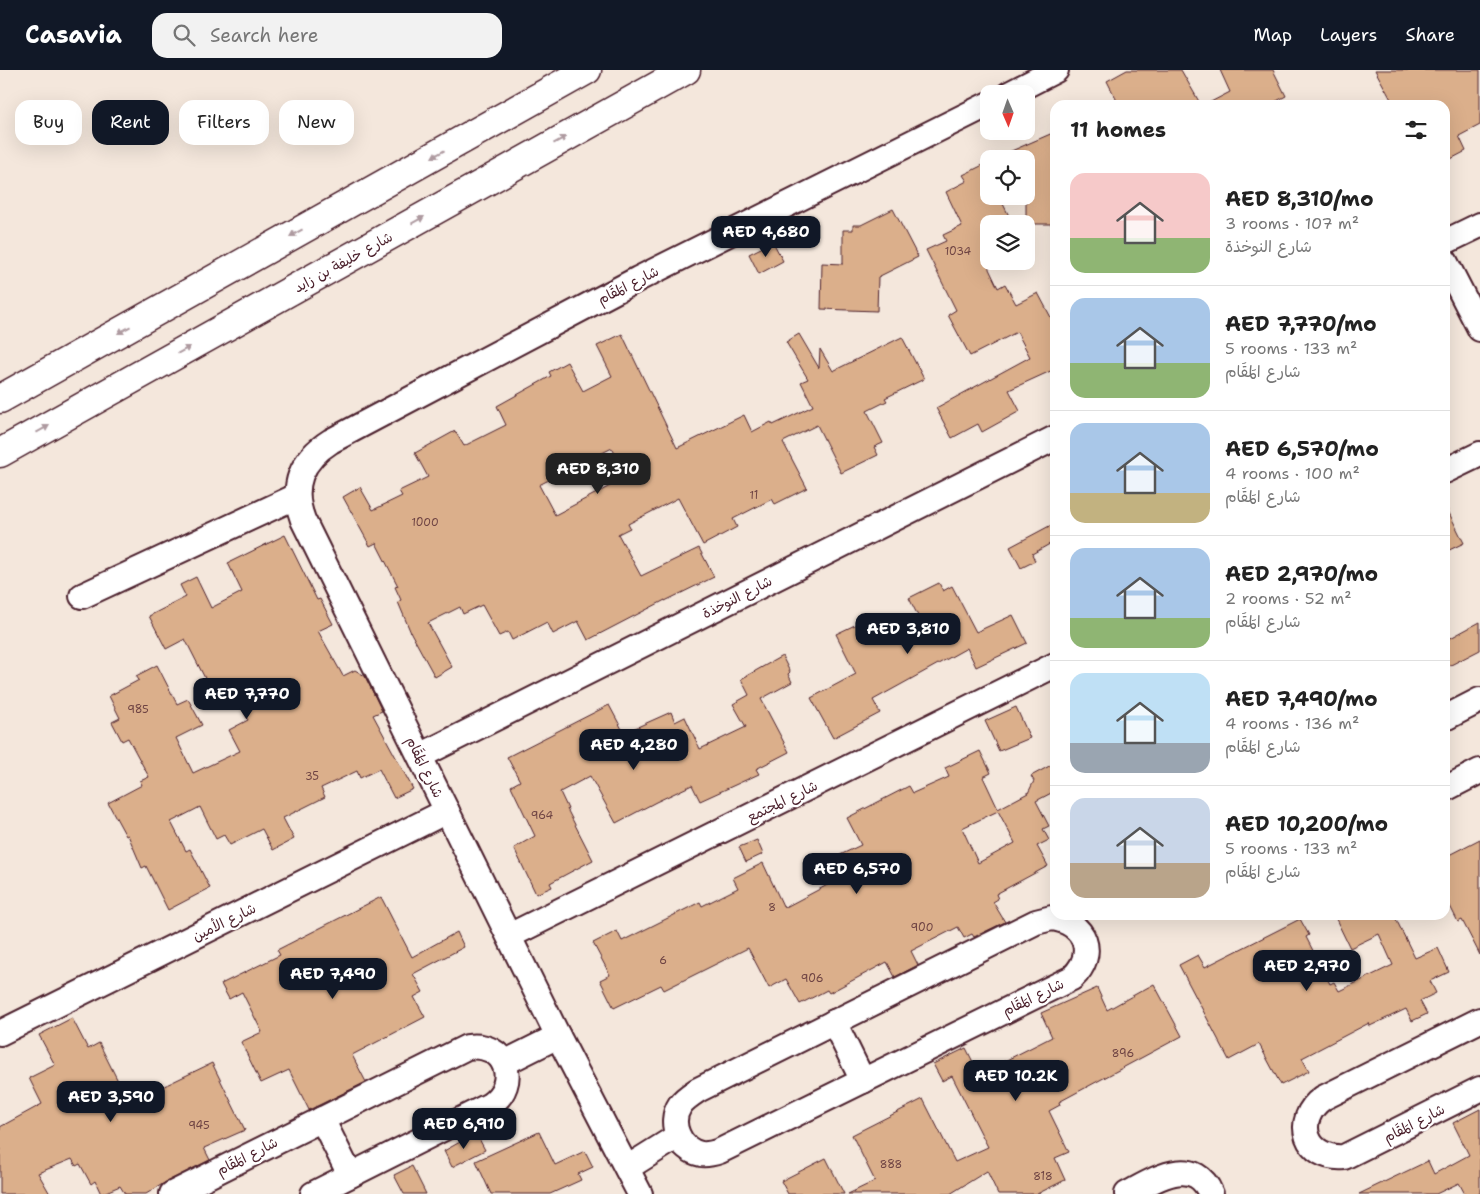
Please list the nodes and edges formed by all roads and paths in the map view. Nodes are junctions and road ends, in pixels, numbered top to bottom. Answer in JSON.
{"nodes":[{"id":1,"x":587,"y":70,"type":"edge"},
{"id":2,"x":686,"y":70,"type":"edge"},
{"id":3,"x":1056,"y":70,"type":"edge"},
{"id":4,"x":1027,"y":85,"type":"edge"},
{"id":5,"x":980,"y":108,"type":"edge"},
{"id":6,"x":1480,"y":225,"type":"edge"},
{"id":7,"x":1450,"y":240,"type":"edge"},
{"id":8,"x":1450,"y":268,"type":"edge"},
{"id":9,"x":1473,"y":299,"type":"edge"},
{"id":10,"x":1480,"y":329,"type":"edge"},
{"id":11,"x":0,"y":400,"type":"edge"},
{"id":12,"x":1050,"y":441,"type":"edge"},
{"id":13,"x":0,"y":453,"type":"edge"},
{"id":14,"x":1480,"y":454,"type":"edge"},
{"id":15,"x":1450,"y":469,"type":"edge"},
{"id":16,"x":297,"y":496,"type":"junction"},
{"id":17,"x":82,"y":596,"type":"dead end"},
{"id":18,"x":1050,"y":667,"type":"edge"},
{"id":19,"x":1480,"y":700,"type":"edge"},
{"id":20,"x":1450,"y":715,"type":"edge"},
{"id":21,"x":420,"y":756,"type":"junction"},
{"id":22,"x":1480,"y":771,"type":"edge"},
{"id":23,"x":1450,"y":786,"type":"edge"},
{"id":24,"x":447,"y":812,"type":"junction"},
{"id":25,"x":1050,"y":918,"type":"edge"},
{"id":26,"x":1060,"y":920,"type":"edge"},
{"id":27,"x":509,"y":936,"type":"junction"},
{"id":28,"x":1480,"y":1020,"type":"edge"},
{"id":29,"x":834,"y":1022,"type":"junction"},
{"id":30,"x":0,"y":1033,"type":"edge"},
{"id":31,"x":558,"y":1036,"type":"junction"},
{"id":32,"x":504,"y":1063,"type":"junction"},
{"id":33,"x":863,"y":1081,"type":"junction"},
{"id":34,"x":1480,"y":1089,"type":"edge"},
{"id":35,"x":322,"y":1119,"type":"junction"},
{"id":36,"x":678,"y":1136,"type":"junction"},
{"id":37,"x":628,"y":1168,"type":"junction"},
{"id":38,"x":350,"y":1175,"type":"junction"},
{"id":39,"x":172,"y":1194,"type":"edge"},
{"id":40,"x":313,"y":1194,"type":"edge"},
{"id":41,"x":640,"y":1194,"type":"edge"},
{"id":42,"x":1127,"y":1194,"type":"edge"},
{"id":43,"x":1211,"y":1194,"type":"edge"}],
"edges":[{"from":1,"to":11,"type":"highway","one_way":true},
{"from":13,"to":2,"type":"highway","name":"شارع خليفة بن زايد","one_way":true},
{"from":3,"to":4,"type":"street"},
{"from":5,"to":16,"type":"street","name":"شارع المَقَام"},
{"from":6,"to":7,"type":"street"},
{"from":8,"to":9,"type":"street"},
{"from":9,"to":10,"type":"street"},
{"from":12,"to":21,"type":"street","name":"شارع النوخذة"},
{"from":14,"to":15,"type":"street"},
{"from":16,"to":17,"type":"street"},
{"from":16,"to":21,"type":"street","name":"شارع المَقَام"},
{"from":18,"to":27,"type":"street","name":"شارع المجتمع"},
{"from":19,"to":20,"type":"street"},
{"from":21,"to":24,"type":"street","name":"شارع المَقَام"},
{"from":22,"to":23,"type":"street"},
{"from":24,"to":27,"type":"street","name":"شارع المَقَام"},
{"from":24,"to":30,"type":"street","name":"شارع الأمين"},
{"from":25,"to":29,"type":"street","name":"شارع المَقَام"},
{"from":26,"to":33,"type":"street","name":"شارع المَقَام"},
{"from":27,"to":31,"type":"street","name":"شارع المَقَام"},
{"from":28,"to":34,"type":"street","name":"شارع المَقَام"},
{"from":29,"to":33,"type":"street"},
{"from":29,"to":36,"type":"street","name":"شارع المَقَام"},
{"from":31,"to":32,"type":"street"},
{"from":31,"to":37,"type":"street","name":"شارع المَقَام"},
{"from":32,"to":35,"type":"street","name":"شارع المَقَام"},
{"from":32,"to":38,"type":"street"},
{"from":33,"to":36,"type":"street","name":"شارع المَقَام"},
{"from":35,"to":38,"type":"street"},
{"from":35,"to":39,"type":"street","name":"شارع المَقَام"},
{"from":36,"to":37,"type":"street"},
{"from":37,"to":41,"type":"street","name":"شارع المَقَام"},
{"from":38,"to":40,"type":"street"},
{"from":42,"to":43,"type":"street"}]}
